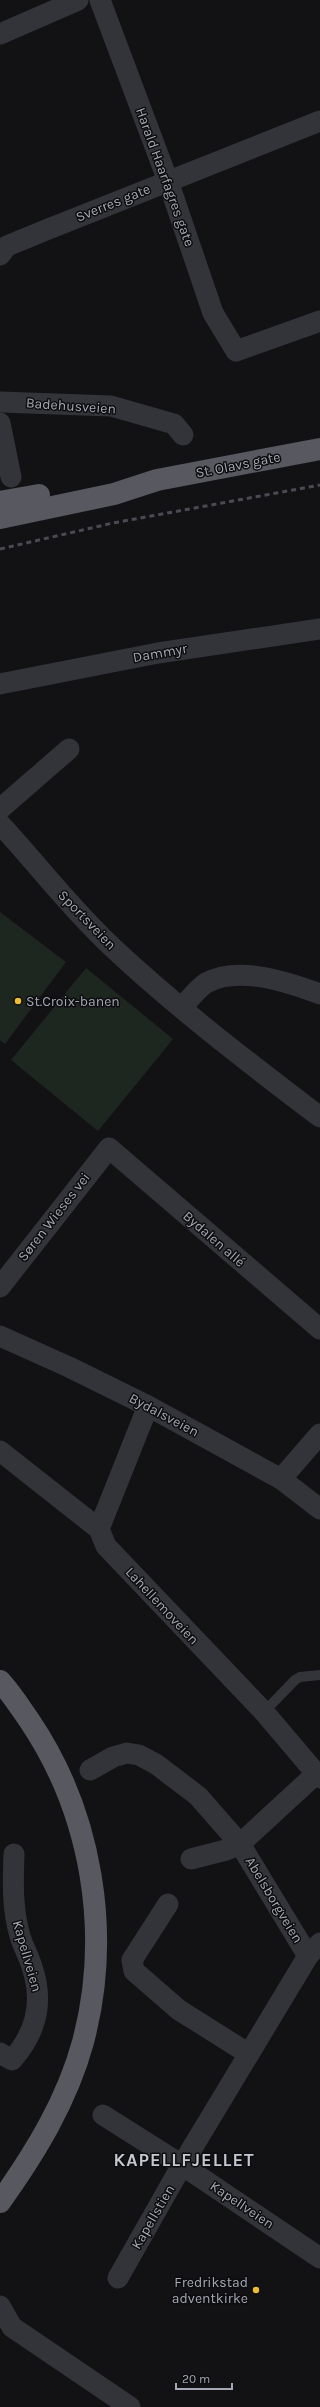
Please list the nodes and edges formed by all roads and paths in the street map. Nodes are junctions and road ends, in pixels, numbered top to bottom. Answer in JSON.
{"nodes":[{"id":1,"x":78,"y":0,"type":"edge"},
{"id":2,"x":100,"y":0,"type":"edge"},
{"id":3,"x":0,"y":34,"type":"edge"},
{"id":4,"x":320,"y":121,"type":"edge"},
{"id":5,"x":168,"y":181,"type":"junction"},
{"id":6,"x":0,"y":255,"type":"edge"},
{"id":7,"x":320,"y":322,"type":"edge"},
{"id":8,"x":0,"y":402,"type":"edge"},
{"id":9,"x":0,"y":423,"type":"edge"},
{"id":10,"x":183,"y":435,"type":"dead end"},
{"id":11,"x":320,"y":449,"type":"edge"},
{"id":12,"x":11,"y":477,"type":"dead end"},
{"id":13,"x":157,"y":480,"type":"junction"},
{"id":14,"x":0,"y":502,"type":"edge"},
{"id":15,"x":0,"y":518,"type":"edge"},
{"id":16,"x":320,"y":629,"type":"edge"},
{"id":17,"x":0,"y":684,"type":"edge"},
{"id":18,"x":69,"y":749,"type":"dead end"},
{"id":19,"x":0,"y":822,"type":"edge"},
{"id":20,"x":320,"y":994,"type":"edge"},
{"id":21,"x":182,"y":1007,"type":"junction"},
{"id":22,"x":320,"y":1117,"type":"edge"},
{"id":23,"x":109,"y":1148,"type":"joint"},
{"id":24,"x":0,"y":1287,"type":"edge"},
{"id":25,"x":320,"y":1329,"type":"edge"},
{"id":26,"x":0,"y":1336,"type":"edge"},
{"id":27,"x":148,"y":1406,"type":"junction"},
{"id":28,"x":320,"y":1434,"type":"edge"},
{"id":29,"x":0,"y":1451,"type":"edge"},
{"id":30,"x":281,"y":1478,"type":"junction"},
{"id":31,"x":320,"y":1509,"type":"edge"},
{"id":32,"x":98,"y":1528,"type":"junction"},
{"id":33,"x":320,"y":1675,"type":"edge"},
{"id":34,"x":0,"y":1681,"type":"edge"},
{"id":35,"x":264,"y":1712,"type":"junction"},
{"id":36,"x":90,"y":1770,"type":"dead end"},
{"id":37,"x":318,"y":1776,"type":"edge"},
{"id":38,"x":240,"y":1844,"type":"junction"},
{"id":39,"x":14,"y":1854,"type":"dead end"},
{"id":40,"x":191,"y":1859,"type":"dead end"},
{"id":41,"x":168,"y":1904,"type":"dead end"},
{"id":42,"x":314,"y":1949,"type":"edge"},
{"id":43,"x":0,"y":2053,"type":"edge"},
{"id":44,"x":249,"y":2054,"type":"junction"},
{"id":45,"x":103,"y":2115,"type":"dead end"},
{"id":46,"x":182,"y":2165,"type":"junction"},
{"id":47,"x":0,"y":2202,"type":"edge"},
{"id":48,"x":320,"y":2258,"type":"edge"},
{"id":49,"x":118,"y":2278,"type":"dead end"},
{"id":50,"x":0,"y":2306,"type":"edge"},
{"id":51,"x":130,"y":2407,"type":"edge"}],
"edges":[{"from":1,"to":3,"type":"street"},
{"from":2,"to":5,"type":"street","name":"Harald Haarfagres gate"},
{"from":4,"to":5,"type":"street","name":"Sverres gate"},
{"from":5,"to":6,"type":"street","name":"Sverres gate"},
{"from":5,"to":7,"type":"street","name":"Harald Haarfagres gate"},
{"from":8,"to":10,"type":"street","name":"Badehusveien"},
{"from":9,"to":12,"type":"street"},
{"from":11,"to":13,"type":"highway","name":"St. Olavs gate"},
{"from":13,"to":14,"type":"highway","name":"St. Olavs gate"},
{"from":13,"to":15,"type":"highway","name":"St. Olavs gate"},
{"from":16,"to":17,"type":"street","name":"Dammyr"},
{"from":18,"to":19,"type":"street","name":"Sportsveien"},
{"from":19,"to":21,"type":"street","name":"Sportsveien"},
{"from":20,"to":21,"type":"street"},
{"from":21,"to":22,"type":"street","name":"Sportsveien"},
{"from":23,"to":24,"type":"street","name":"Søren Wieses vei"},
{"from":23,"to":25,"type":"street","name":"Bydalen allé"},
{"from":26,"to":27,"type":"street","name":"Bydalsveien"},
{"from":27,"to":30,"type":"street","name":"Bydalsveien"},
{"from":27,"to":32,"type":"street"},
{"from":28,"to":30,"type":"street"},
{"from":29,"to":32,"type":"street"},
{"from":30,"to":31,"type":"street","name":"Bydalsveien"},
{"from":32,"to":35,"type":"street","name":"Lahellemoveien"},
{"from":33,"to":35,"type":"lane"},
{"from":34,"to":47,"type":"highway"},
{"from":35,"to":37,"type":"street","name":"Lahellemoveien"},
{"from":36,"to":38,"type":"street","name":"Abelsborgveien"},
{"from":37,"to":38,"type":"street","name":"Abelsborgveien"},
{"from":38,"to":40,"type":"street","name":"Abelsborgveien"},
{"from":38,"to":42,"type":"street","name":"Abelsborgveien"},
{"from":39,"to":43,"type":"street","name":"Kapellveien"},
{"from":41,"to":44,"type":"street"},
{"from":42,"to":44,"type":"street","name":"Kapellstien"},
{"from":44,"to":46,"type":"street","name":"Kapellstien"},
{"from":45,"to":46,"type":"street","name":"Kapellveien"},
{"from":46,"to":48,"type":"street","name":"Kapellveien"},
{"from":46,"to":49,"type":"street","name":"Kapellstien"},
{"from":50,"to":51,"type":"street"}]}
